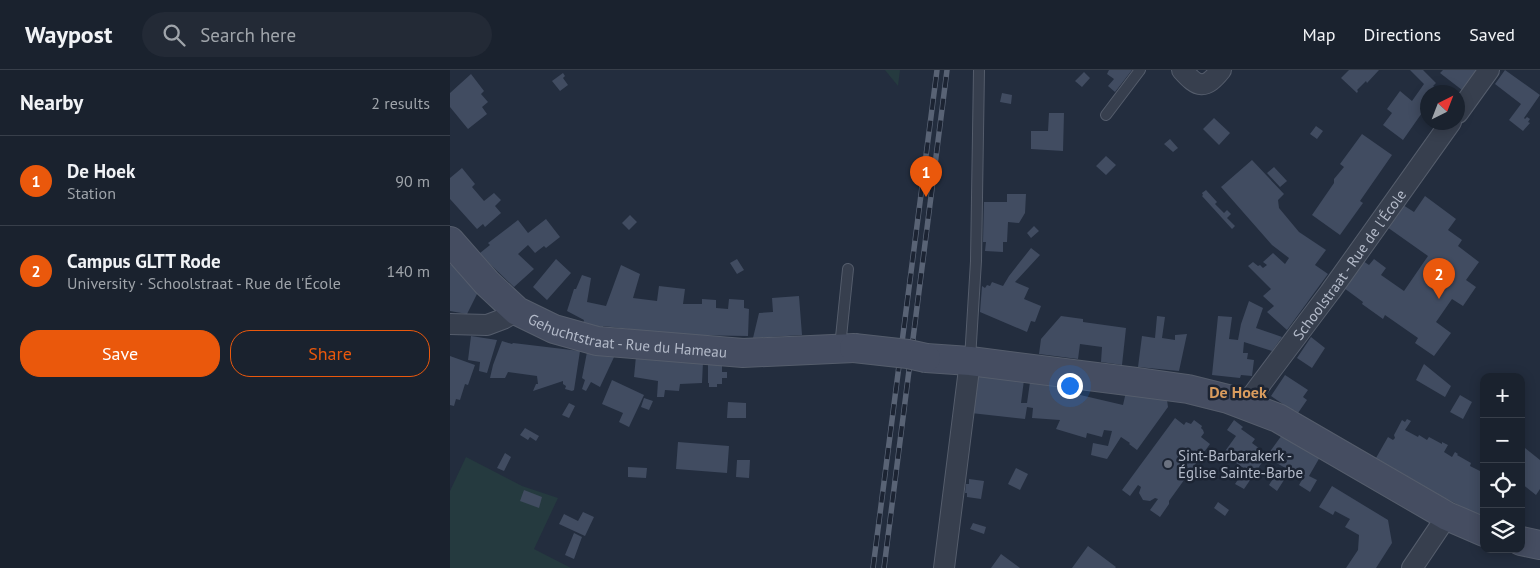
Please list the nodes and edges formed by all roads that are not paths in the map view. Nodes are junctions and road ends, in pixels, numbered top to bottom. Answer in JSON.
{"nodes":[{"id":1,"x":979,"y":70,"type":"edge"},
{"id":2,"x":1140,"y":70,"type":"edge"},
{"id":3,"x":1182,"y":70,"type":"edge"},
{"id":4,"x":1221,"y":70,"type":"edge"},
{"id":5,"x":1489,"y":70,"type":"edge"},
{"id":6,"x":1465,"y":103,"type":"edge"},
{"id":7,"x":1106,"y":115,"type":"dead end"},
{"id":8,"x":1445,"y":130,"type":"edge"},
{"id":9,"x":450,"y":240,"type":"edge"},
{"id":10,"x":848,"y":269,"type":"dead end"},
{"id":11,"x":517,"y":311,"type":"junction"},
{"id":12,"x":450,"y":324,"type":"edge"},
{"id":13,"x":847,"y":348,"type":"junction"},
{"id":14,"x":970,"y":361,"type":"junction"},
{"id":15,"x":1245,"y":405,"type":"junction"},
{"id":16,"x":1447,"y":516,"type":"junction"},
{"id":17,"x":1480,"y":530,"type":"edge"},
{"id":18,"x":1525,"y":542,"type":"edge"},
{"id":19,"x":1540,"y":545,"type":"edge"},
{"id":20,"x":945,"y":560,"type":"edge"},
{"id":21,"x":958,"y":568,"type":"edge"},
{"id":22,"x":1412,"y":568,"type":"edge"}],
"edges":[{"from":1,"to":14,"type":"lane"},
{"from":2,"to":7,"type":"lane"},
{"from":3,"to":4,"type":"street"},
{"from":5,"to":6,"type":"street"},
{"from":8,"to":15,"type":"street","name":"Schoolstraat - Rue de l'École"},
{"from":9,"to":11,"type":"street","name":"Gehuchtstraat - Rue du Hameau"},
{"from":10,"to":13,"type":"lane"},
{"from":11,"to":12,"type":"street"},
{"from":11,"to":13,"type":"street","name":"Gehuchtstraat - Rue du Hameau"},
{"from":13,"to":14,"type":"street","name":"Gehuchtstraat - Rue du Hameau","bridge":true},
{"from":14,"to":15,"type":"street","name":"Gehuchtstraat - Rue du Hameau"},
{"from":14,"to":20,"type":"street"},
{"from":15,"to":16,"type":"street","name":"Gehuchtstraat - Rue du Hameau"},
{"from":16,"to":17,"type":"street","name":"Gehuchtstraat - Rue du Hameau"},
{"from":16,"to":22,"type":"street"},
{"from":18,"to":19,"type":"street"},
{"from":20,"to":21,"type":"street"}]}
